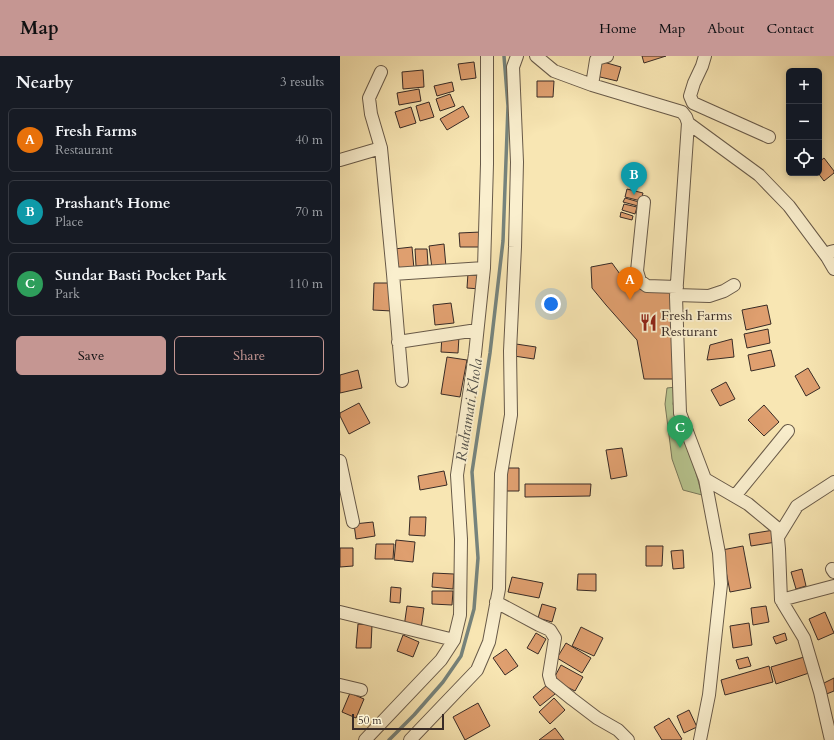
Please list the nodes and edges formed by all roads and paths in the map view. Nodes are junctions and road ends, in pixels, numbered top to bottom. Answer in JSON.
{"nodes":[{"id":1,"x":487,"y":56,"type":"edge"},
{"id":2,"x":517,"y":56,"type":"edge"},
{"id":3,"x":536,"y":56,"type":"edge"},
{"id":4,"x":607,"y":56,"type":"edge"},
{"id":5,"x":706,"y":56,"type":"edge"},
{"id":6,"x":381,"y":72,"type":"dead end"},
{"id":7,"x":592,"y":85,"type":"junction"},
{"id":8,"x":688,"y":123,"type":"junction"},
{"id":9,"x":769,"y":137,"type":"dead end"},
{"id":10,"x":381,"y":148,"type":"junction"},
{"id":11,"x":340,"y":160,"type":"edge"},
{"id":12,"x":644,"y":202,"type":"dead end"},
{"id":13,"x":830,"y":254,"type":"edge"},
{"id":14,"x":484,"y":268,"type":"junction"},
{"id":15,"x":834,"y":269,"type":"edge"},
{"id":16,"x":393,"y":274,"type":"junction"},
{"id":17,"x":734,"y":285,"type":"dead end"},
{"id":18,"x":676,"y":291,"type":"junction"},
{"id":19,"x":477,"y":330,"type":"junction"},
{"id":20,"x":398,"y":342,"type":"junction"},
{"id":21,"x":402,"y":381,"type":"dead end"},
{"id":22,"x":788,"y":431,"type":"dead end"},
{"id":23,"x":340,"y":461,"type":"edge"},
{"id":24,"x":705,"y":479,"type":"junction"},
{"id":25,"x":834,"y":482,"type":"edge"},
{"id":26,"x":735,"y":496,"type":"junction"},
{"id":27,"x":353,"y":522,"type":"dead end"},
{"id":28,"x":778,"y":537,"type":"junction"},
{"id":29,"x":834,"y":586,"type":"edge"},
{"id":30,"x":781,"y":600,"type":"junction"},
{"id":31,"x":496,"y":602,"type":"junction"},
{"id":32,"x":340,"y":612,"type":"edge"},
{"id":33,"x":454,"y":640,"type":"junction"},
{"id":34,"x":340,"y":685,"type":"edge"},
{"id":35,"x":361,"y":690,"type":"dead end"},
{"id":36,"x":365,"y":740,"type":"edge"},
{"id":37,"x":410,"y":740,"type":"edge"},
{"id":38,"x":628,"y":740,"type":"edge"},
{"id":39,"x":700,"y":740,"type":"edge"},
{"id":40,"x":832,"y":740,"type":"edge"}],
"edges":[{"from":1,"to":14,"type":"street"},
{"from":2,"to":31,"type":"street"},
{"from":3,"to":7,"type":"street"},
{"from":4,"to":7,"type":"street"},
{"from":5,"to":9,"type":"street"},
{"from":6,"to":10,"type":"street"},
{"from":7,"to":8,"type":"street"},
{"from":8,"to":13,"type":"street"},
{"from":8,"to":18,"type":"street"},
{"from":10,"to":11,"type":"street"},
{"from":10,"to":16,"type":"street"},
{"from":12,"to":18,"type":"street"},
{"from":13,"to":15,"type":"street"},
{"from":14,"to":16,"type":"street"},
{"from":14,"to":19,"type":"street"},
{"from":16,"to":20,"type":"street"},
{"from":17,"to":18,"type":"street"},
{"from":18,"to":24,"type":"street"},
{"from":19,"to":20,"type":"street"},
{"from":19,"to":33,"type":"street"},
{"from":20,"to":21,"type":"street"},
{"from":22,"to":26,"type":"street"},
{"from":23,"to":27,"type":"street"},
{"from":24,"to":26,"type":"street"},
{"from":24,"to":39,"type":"street"},
{"from":25,"to":28,"type":"street"},
{"from":26,"to":28,"type":"street"},
{"from":28,"to":30,"type":"street"},
{"from":29,"to":30,"type":"street"},
{"from":30,"to":40,"type":"street"},
{"from":31,"to":37,"type":"street"},
{"from":31,"to":38,"type":"street"},
{"from":32,"to":33,"type":"street"},
{"from":33,"to":36,"type":"street"},
{"from":34,"to":35,"type":"street"}]}
